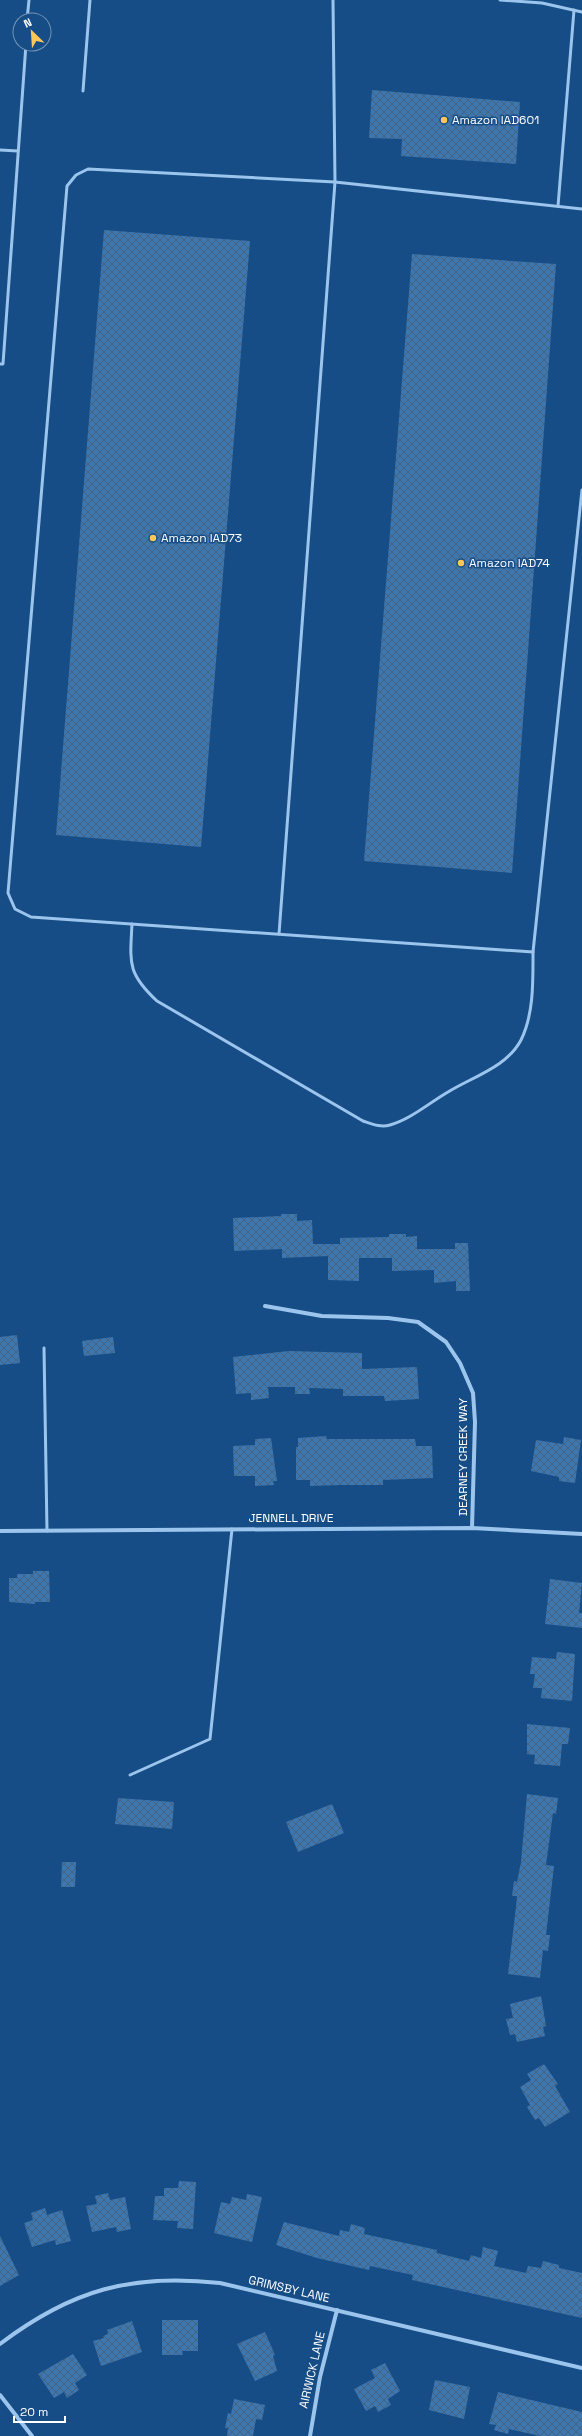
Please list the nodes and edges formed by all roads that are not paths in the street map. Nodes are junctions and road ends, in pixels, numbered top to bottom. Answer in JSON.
{"nodes":[{"id":1,"x":29,"y":0,"type":"edge"},
{"id":2,"x":90,"y":0,"type":"edge"},
{"id":3,"x":333,"y":0,"type":"edge"},
{"id":4,"x":500,"y":0,"type":"edge"},
{"id":5,"x":574,"y":10,"type":"junction"},
{"id":6,"x":28,"y":12,"type":"edge"},
{"id":7,"x":582,"y":12,"type":"edge"},
{"id":8,"x":25,"y":52,"type":"edge"},
{"id":9,"x":83,"y":91,"type":"dead end"},
{"id":10,"x":0,"y":150,"type":"edge"},
{"id":11,"x":18,"y":151,"type":"junction"},
{"id":12,"x":335,"y":182,"type":"junction"},
{"id":13,"x":558,"y":206,"type":"junction"},
{"id":14,"x":582,"y":209,"type":"edge"},
{"id":15,"x":0,"y":364,"type":"edge"},
{"id":16,"x":582,"y":490,"type":"edge"},
{"id":17,"x":132,"y":924,"type":"junction"},
{"id":18,"x":279,"y":934,"type":"junction"},
{"id":19,"x":533,"y":952,"type":"junction"},
{"id":20,"x":265,"y":1306,"type":"dead end"},
{"id":21,"x":44,"y":1348,"type":"dead end"},
{"id":22,"x":232,"y":1528,"type":"junction"},
{"id":23,"x":472,"y":1528,"type":"junction"},
{"id":24,"x":0,"y":1531,"type":"edge"},
{"id":25,"x":47,"y":1531,"type":"junction"},
{"id":26,"x":582,"y":1534,"type":"edge"},
{"id":27,"x":130,"y":1775,"type":"dead end"},
{"id":28,"x":337,"y":2310,"type":"junction"},
{"id":29,"x":0,"y":2344,"type":"edge"},
{"id":30,"x":582,"y":2368,"type":"edge"},
{"id":31,"x":0,"y":2395,"type":"edge"},
{"id":32,"x":32,"y":2436,"type":"edge"},
{"id":33,"x":310,"y":2436,"type":"edge"}],
"edges":[{"from":1,"to":6,"type":"lane"},
{"from":2,"to":9,"type":"lane"},
{"from":3,"to":12,"type":"lane"},
{"from":4,"to":5,"type":"lane"},
{"from":5,"to":7,"type":"lane"},
{"from":5,"to":13,"type":"lane"},
{"from":8,"to":11,"type":"lane"},
{"from":10,"to":11,"type":"lane"},
{"from":11,"to":15,"type":"lane"},
{"from":12,"to":13,"type":"lane"},
{"from":12,"to":17,"type":"lane"},
{"from":12,"to":18,"type":"lane"},
{"from":13,"to":14,"type":"lane"},
{"from":16,"to":19,"type":"lane"},
{"from":17,"to":18,"type":"lane"},
{"from":17,"to":19,"type":"lane"},
{"from":18,"to":19,"type":"lane"},
{"from":20,"to":23,"type":"street","name":"DEARNEY CREEK WAY"},
{"from":21,"to":25,"type":"lane"},
{"from":22,"to":23,"type":"street","name":"JENNELL DRIVE"},
{"from":22,"to":25,"type":"street","name":"JENNELL DRIVE"},
{"from":22,"to":27,"type":"lane"},
{"from":23,"to":26,"type":"street","name":"JENNELL DRIVE"},
{"from":24,"to":25,"type":"street","name":"JENNELL DRIVE"},
{"from":28,"to":29,"type":"street","name":"GRIMSBY LANE"},
{"from":28,"to":30,"type":"street","name":"GRIMSBY LANE"},
{"from":28,"to":33,"type":"street","name":"AIRWICK LANE"},
{"from":31,"to":32,"type":"street"}]}
